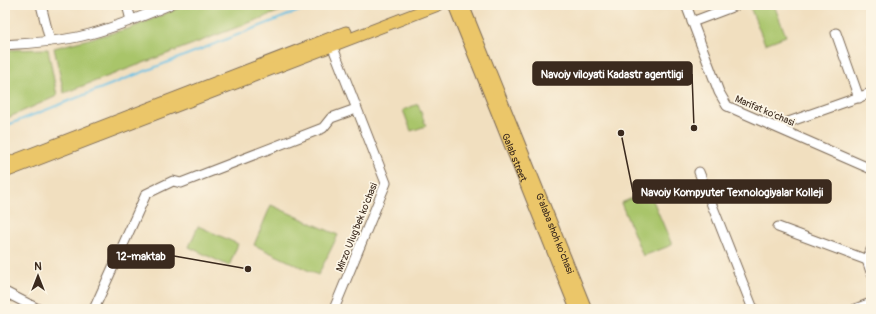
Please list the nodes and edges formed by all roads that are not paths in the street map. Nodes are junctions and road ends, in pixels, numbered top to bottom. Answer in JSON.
{"nodes":[{"id":1,"x":41,"y":5,"type":"edge"},
{"id":2,"x":127,"y":5,"type":"edge"},
{"id":3,"x":169,"y":5,"type":"edge"},
{"id":4,"x":418,"y":5,"type":"edge"},
{"id":5,"x":438,"y":5,"type":"edge"},
{"id":6,"x":454,"y":5,"type":"edge"},
{"id":7,"x":463,"y":5,"type":"edge"},
{"id":8,"x":686,"y":5,"type":"edge"},
{"id":9,"x":737,"y":5,"type":"edge"},
{"id":10,"x":131,"y":20,"type":"junction"},
{"id":11,"x":692,"y":22,"type":"junction"},
{"id":12,"x":836,"y":33,"type":"dead end"},
{"id":13,"x":50,"y":41,"type":"junction"},
{"id":14,"x":331,"y":42,"type":"junction"},
{"id":15,"x":5,"y":45,"type":"edge"},
{"id":16,"x":871,"y":93,"type":"edge"},
{"id":17,"x":859,"y":98,"type":"junction"},
{"id":18,"x":356,"y":109,"type":"junction"},
{"id":19,"x":776,"y":126,"type":"junction"},
{"id":20,"x":5,"y":164,"type":"edge"},
{"id":21,"x":871,"y":169,"type":"edge"},
{"id":22,"x":5,"y":172,"type":"edge"},
{"id":23,"x":699,"y":172,"type":"dead end"},
{"id":24,"x":778,"y":227,"type":"dead end"},
{"id":25,"x":871,"y":250,"type":"edge"},
{"id":26,"x":867,"y":260,"type":"junction"},
{"id":27,"x":871,"y":272,"type":"edge"},
{"id":28,"x":5,"y":292,"type":"edge"},
{"id":29,"x":871,"y":303,"type":"edge"},
{"id":30,"x":38,"y":309,"type":"edge"},
{"id":31,"x":94,"y":309,"type":"edge"},
{"id":32,"x":334,"y":309,"type":"edge"},
{"id":33,"x":576,"y":309,"type":"edge"},
{"id":34,"x":586,"y":309,"type":"edge"},
{"id":35,"x":753,"y":309,"type":"edge"},
{"id":36,"x":855,"y":309,"type":"edge"}],
"edges":[{"from":1,"to":13,"type":"street"},
{"from":2,"to":10,"type":"street"},
{"from":3,"to":10,"type":"street"},
{"from":4,"to":14,"type":"main road"},
{"from":5,"to":14,"type":"main road"},
{"from":6,"to":33,"type":"main road","name":"Galab street"},
{"from":7,"to":34,"type":"main road","name":"G'alaba shoh ko'chasi"},
{"from":8,"to":11,"type":"street","name":"Marifat ko'chasi"},
{"from":9,"to":11,"type":"street"},
{"from":10,"to":13,"type":"street"},
{"from":11,"to":19,"type":"street","name":"Marifat ko'chasi"},
{"from":12,"to":17,"type":"street"},
{"from":13,"to":15,"type":"street"},
{"from":14,"to":18,"type":"street","name":"Mirzo Ulug'bek ko'chasi"},
{"from":14,"to":20,"type":"main road"},
{"from":14,"to":22,"type":"main road"},
{"from":16,"to":17,"type":"street"},
{"from":17,"to":19,"type":"street"},
{"from":18,"to":31,"type":"street"},
{"from":18,"to":32,"type":"street","name":"Mirzo Ulug'bek ko'chasi"},
{"from":19,"to":21,"type":"street","name":"Marifat ko'chasi"},
{"from":23,"to":35,"type":"street"},
{"from":24,"to":26,"type":"street"},
{"from":25,"to":26,"type":"street"},
{"from":26,"to":27,"type":"street"},
{"from":28,"to":30,"type":"street"},
{"from":29,"to":36,"type":"street"}]}
